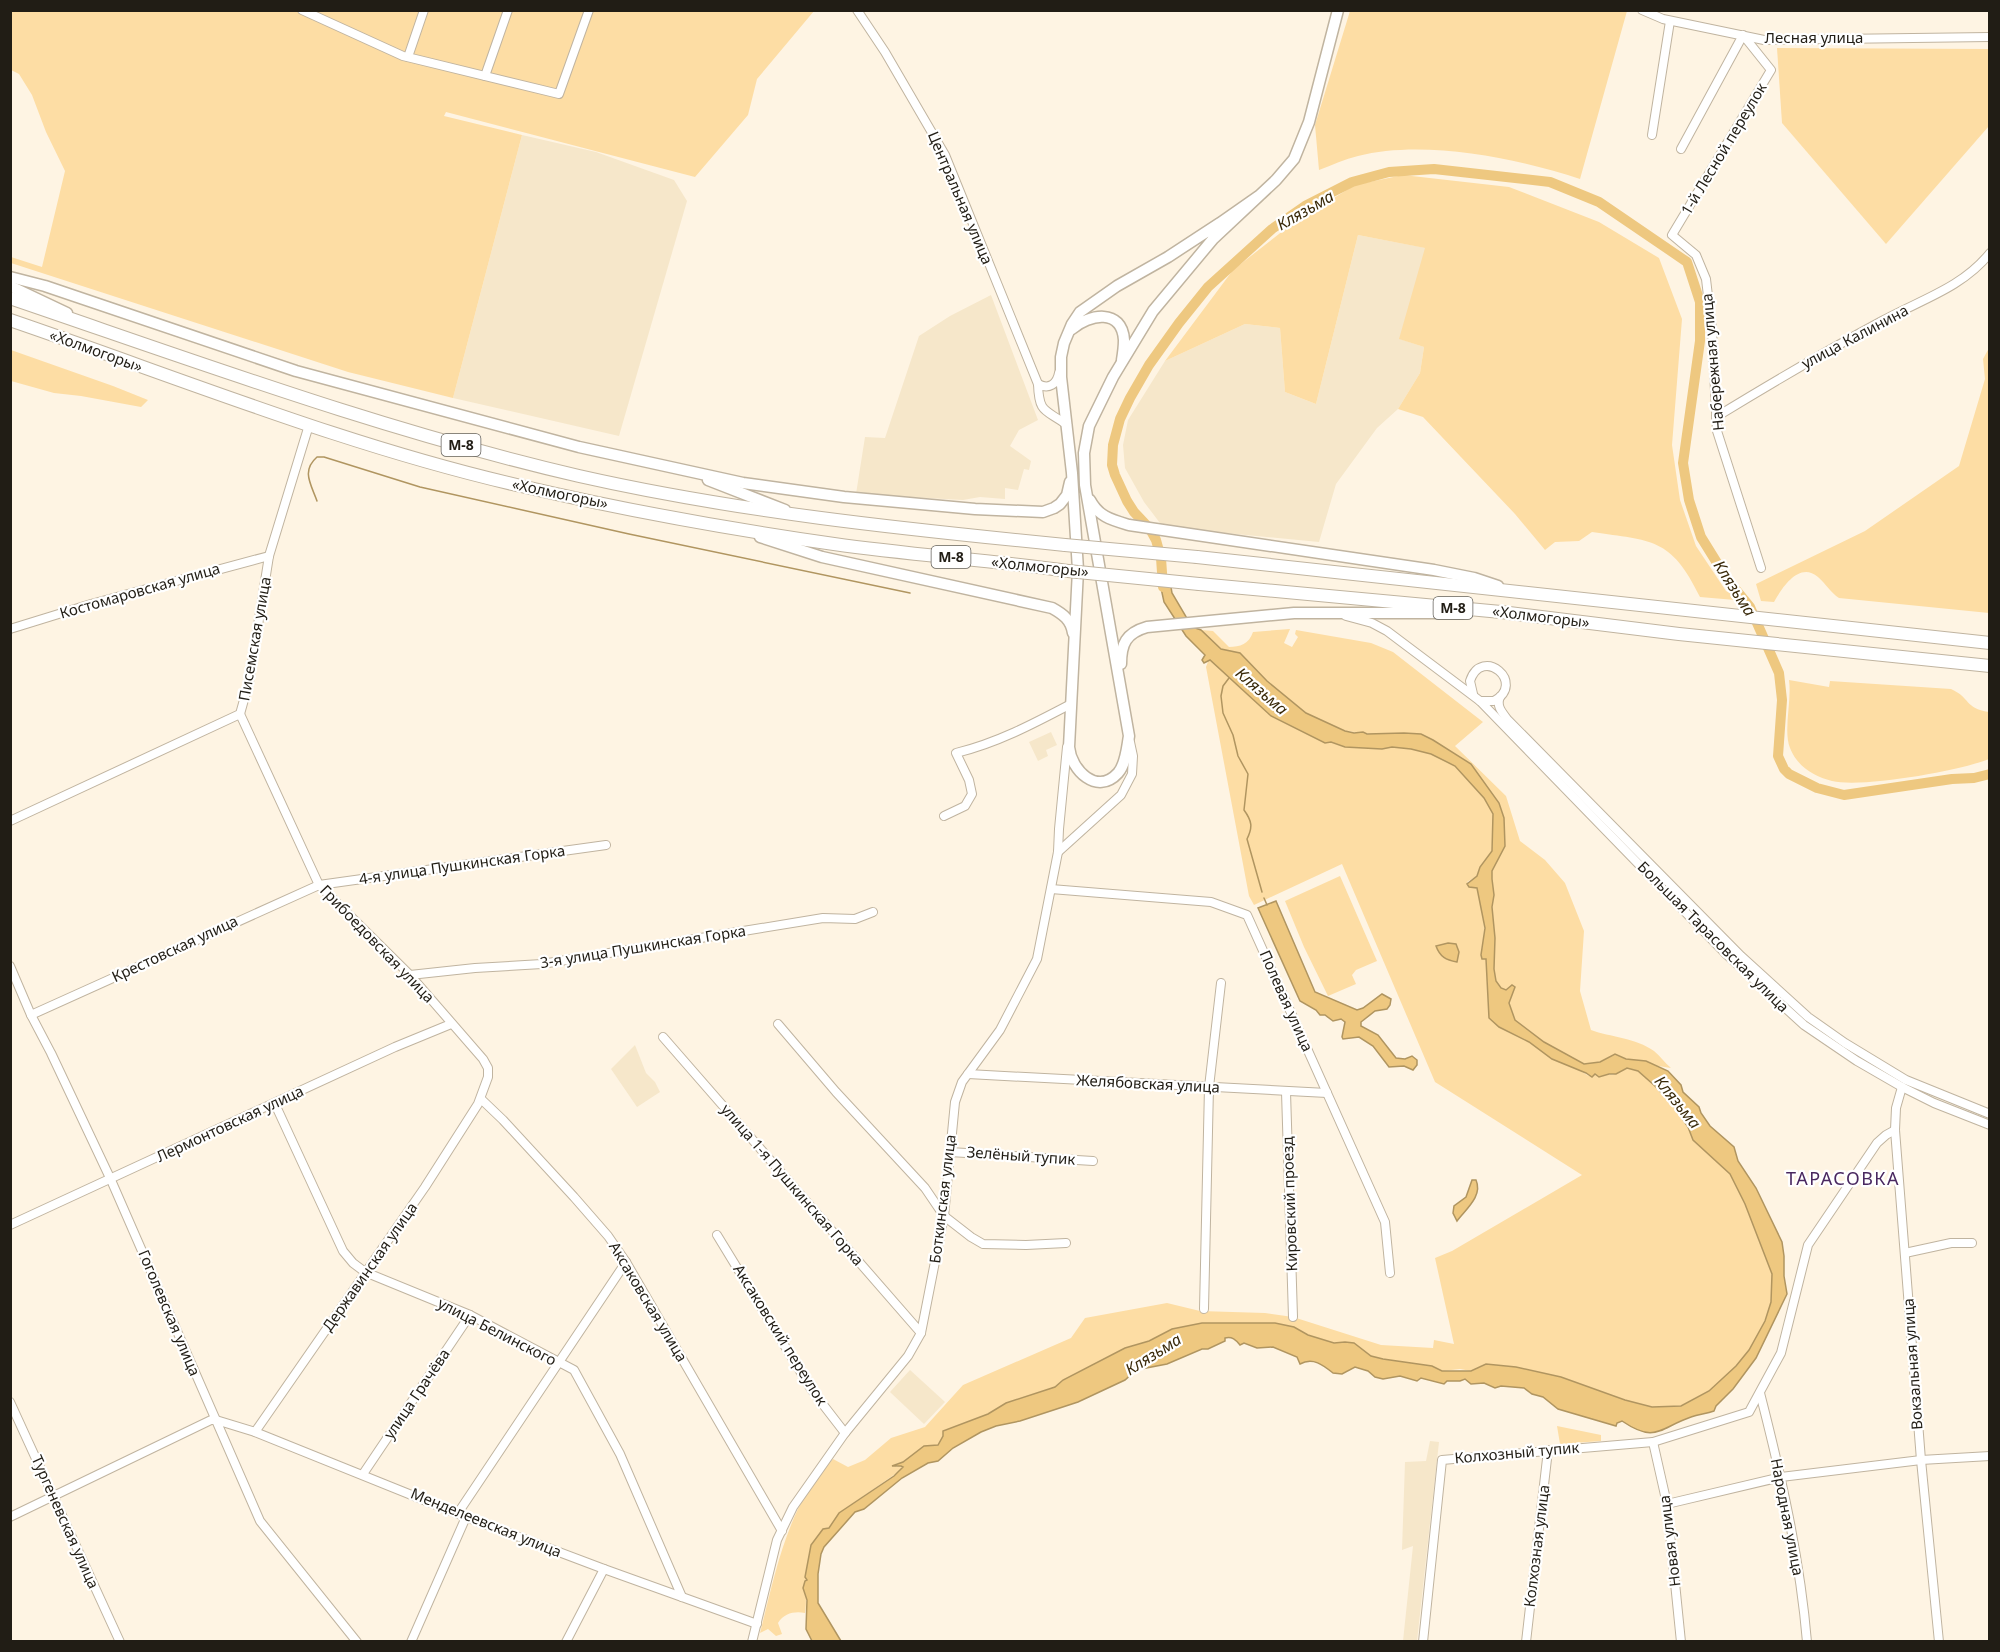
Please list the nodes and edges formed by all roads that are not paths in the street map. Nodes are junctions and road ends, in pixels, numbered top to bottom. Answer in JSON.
{"nodes":[{"id":1,"x":302,"y":10,"type":"edge"},
{"id":2,"x":424,"y":10,"type":"edge"},
{"id":3,"x":508,"y":10,"type":"edge"},
{"id":4,"x":590,"y":10,"type":"edge"},
{"id":5,"x":857,"y":10,"type":"edge"},
{"id":6,"x":1338,"y":10,"type":"edge"},
{"id":7,"x":1642,"y":10,"type":"edge"},
{"id":8,"x":1670,"y":21,"type":"junction"},
{"id":9,"x":1743,"y":35,"type":"junction"},
{"id":10,"x":1989,"y":37,"type":"edge"},
{"id":11,"x":408,"y":57,"type":"junction"},
{"id":12,"x":485,"y":76,"type":"junction"},
{"id":13,"x":1652,"y":135,"type":"dead end"},
{"id":14,"x":1681,"y":149,"type":"dead end"},
{"id":15,"x":1260,"y":195,"type":"junction"},
{"id":16,"x":1672,"y":235,"type":"joint"},
{"id":17,"x":1989,"y":253,"type":"edge"},
{"id":18,"x":10,"y":277,"type":"edge"},
{"id":19,"x":10,"y":286,"type":"edge"},
{"id":20,"x":10,"y":298,"type":"edge"},
{"id":21,"x":10,"y":320,"type":"edge"},
{"id":22,"x":97,"y":328,"type":"junction"},
{"id":23,"x":1070,"y":331,"type":"junction"},
{"id":24,"x":1061,"y":357,"type":"junction"},
{"id":25,"x":1121,"y":363,"type":"junction"},
{"id":26,"x":1038,"y":384,"type":"junction"},
{"id":27,"x":1716,"y":417,"type":"junction"},
{"id":28,"x":309,"y":425,"type":"junction"},
{"id":29,"x":1067,"y":425,"type":"junction"},
{"id":30,"x":678,"y":469,"type":"junction"},
{"id":31,"x":1072,"y":472,"type":"junction"},
{"id":32,"x":1085,"y":485,"type":"junction"},
{"id":33,"x":797,"y":514,"type":"junction"},
{"id":34,"x":733,"y":527,"type":"junction"},
{"id":35,"x":269,"y":556,"type":"junction"},
{"id":36,"x":1761,"y":568,"type":"dead end"},
{"id":37,"x":1518,"y":593,"type":"junction"},
{"id":38,"x":1500,"y":612,"type":"junction"},
{"id":39,"x":1338,"y":614,"type":"junction"},
{"id":40,"x":10,"y":629,"type":"edge"},
{"id":41,"x":1989,"y":643,"type":"edge"},
{"id":42,"x":1074,"y":649,"type":"junction"},
{"id":43,"x":1989,"y":666,"type":"edge"},
{"id":44,"x":1120,"y":688,"type":"junction"},
{"id":45,"x":1500,"y":698,"type":"junction"},
{"id":46,"x":1477,"y":699,"type":"junction"},
{"id":47,"x":1071,"y":704,"type":"junction"},
{"id":48,"x":240,"y":714,"type":"junction"},
{"id":49,"x":1068,"y":733,"type":"junction"},
{"id":50,"x":1129,"y":736,"type":"junction"},
{"id":51,"x":944,"y":816,"type":"dead end"},
{"id":52,"x":10,"y":820,"type":"edge"},
{"id":53,"x":606,"y":845,"type":"dead end"},
{"id":54,"x":1058,"y":852,"type":"junction"},
{"id":55,"x":319,"y":885,"type":"junction"},
{"id":56,"x":1051,"y":889,"type":"junction"},
{"id":57,"x":873,"y":912,"type":"dead end"},
{"id":58,"x":10,"y":966,"type":"edge"},
{"id":59,"x":410,"y":975,"type":"junction"},
{"id":60,"x":1221,"y":983,"type":"dead end"},
{"id":61,"x":31,"y":1015,"type":"junction"},
{"id":62,"x":451,"y":1024,"type":"junction"},
{"id":63,"x":778,"y":1024,"type":"dead end"},
{"id":64,"x":663,"y":1037,"type":"dead end"},
{"id":65,"x":968,"y":1074,"type":"junction"},
{"id":66,"x":1209,"y":1087,"type":"junction"},
{"id":67,"x":1902,"y":1087,"type":"junction"},
{"id":68,"x":1286,"y":1092,"type":"junction"},
{"id":69,"x":1327,"y":1093,"type":"junction"},
{"id":70,"x":481,"y":1099,"type":"junction"},
{"id":71,"x":275,"y":1104,"type":"junction"},
{"id":72,"x":1989,"y":1114,"type":"edge"},
{"id":73,"x":1989,"y":1125,"type":"edge"},
{"id":74,"x":1895,"y":1130,"type":"junction"},
{"id":75,"x":950,"y":1152,"type":"junction"},
{"id":76,"x":1092,"y":1161,"type":"dead end"},
{"id":77,"x":111,"y":1180,"type":"junction"},
{"id":78,"x":944,"y":1216,"type":"junction"},
{"id":79,"x":10,"y":1225,"type":"edge"},
{"id":80,"x":717,"y":1235,"type":"dead end"},
{"id":81,"x":1066,"y":1243,"type":"dead end"},
{"id":82,"x":1972,"y":1244,"type":"dead end"},
{"id":83,"x":1905,"y":1253,"type":"junction"},
{"id":84,"x":626,"y":1262,"type":"junction"},
{"id":85,"x":365,"y":1272,"type":"junction"},
{"id":86,"x":1390,"y":1273,"type":"dead end"},
{"id":87,"x":1204,"y":1309,"type":"dead end"},
{"id":88,"x":470,"y":1315,"type":"junction"},
{"id":89,"x":1293,"y":1317,"type":"dead end"},
{"id":90,"x":921,"y":1333,"type":"junction"},
{"id":91,"x":559,"y":1363,"type":"junction"},
{"id":92,"x":1760,"y":1393,"type":"junction"},
{"id":93,"x":10,"y":1402,"type":"edge"},
{"id":94,"x":216,"y":1420,"type":"junction"},
{"id":95,"x":255,"y":1432,"type":"junction"},
{"id":96,"x":845,"y":1433,"type":"junction"},
{"id":97,"x":1653,"y":1442,"type":"junction"},
{"id":98,"x":1548,"y":1450,"type":"junction"},
{"id":99,"x":1989,"y":1456,"type":"edge"},
{"id":100,"x":1921,"y":1460,"type":"junction"},
{"id":101,"x":363,"y":1474,"type":"junction"},
{"id":102,"x":1781,"y":1477,"type":"junction"},
{"id":103,"x":54,"y":1496,"type":"junction"},
{"id":104,"x":1667,"y":1504,"type":"junction"},
{"id":105,"x":462,"y":1515,"type":"junction"},
{"id":106,"x":10,"y":1517,"type":"edge"},
{"id":107,"x":782,"y":1531,"type":"junction"},
{"id":108,"x":604,"y":1569,"type":"junction"},
{"id":109,"x":682,"y":1597,"type":"junction"},
{"id":110,"x":758,"y":1624,"type":"junction"},
{"id":111,"x":120,"y":1641,"type":"edge"},
{"id":112,"x":357,"y":1641,"type":"edge"},
{"id":113,"x":411,"y":1641,"type":"edge"},
{"id":114,"x":566,"y":1641,"type":"edge"},
{"id":115,"x":752,"y":1641,"type":"edge"},
{"id":116,"x":1423,"y":1641,"type":"edge"},
{"id":117,"x":1526,"y":1641,"type":"edge"},
{"id":118,"x":1681,"y":1641,"type":"edge"},
{"id":119,"x":1807,"y":1641,"type":"edge"},
{"id":120,"x":1939,"y":1641,"type":"edge"}],
"edges":[{"from":1,"to":11,"type":"street"},
{"from":2,"to":11,"type":"street"},
{"from":3,"to":12,"type":"street"},
{"from":4,"to":12,"type":"street"},
{"from":5,"to":26,"type":"street","name":"Центральная улица"},
{"from":6,"to":15,"type":"main road"},
{"from":7,"to":8,"type":"street","name":"Лесная улица"},
{"from":8,"to":9,"type":"street","name":"Лесная улица"},
{"from":8,"to":13,"type":"street"},
{"from":9,"to":10,"type":"street","name":"Лесная улица"},
{"from":9,"to":14,"type":"street"},
{"from":9,"to":16,"type":"street","name":"1-й Лесной переулок"},
{"from":11,"to":12,"type":"street"},
{"from":15,"to":23,"type":"main road"},
{"from":15,"to":25,"type":"main road"},
{"from":16,"to":27,"type":"street","name":"Набережная улица"},
{"from":17,"to":27,"type":"street","name":"улица Калинина"},
{"from":18,"to":30,"type":"main road"},
{"from":19,"to":22,"type":"main road"},
{"from":20,"to":22,"type":"highway","name":"«Холмогоры»","number":"М-8"},
{"from":21,"to":28,"type":"highway","name":"«Холмогоры»","number":"М-8"},
{"from":22,"to":33,"type":"highway","name":"«Холмогоры»","number":"М-8"},
{"from":23,"to":24,"type":"main road"},
{"from":23,"to":25,"type":"main road"},
{"from":24,"to":26,"type":"street"},
{"from":24,"to":29,"type":"main road"},
{"from":25,"to":32,"type":"main road"},
{"from":26,"to":29,"type":"street","name":"Центральная улица"},
{"from":27,"to":36,"type":"street","name":"Набережная улица"},
{"from":28,"to":34,"type":"highway","name":"«Холмогоры»","number":"М-8"},
{"from":28,"to":35,"type":"street","name":"Писемская улица"},
{"from":29,"to":31,"type":"main road"},
{"from":30,"to":31,"type":"main road"},
{"from":30,"to":33,"type":"main road"},
{"from":31,"to":42,"type":"main road"},
{"from":32,"to":37,"type":"main road"},
{"from":32,"to":44,"type":"main road"},
{"from":33,"to":37,"type":"highway","name":"«Холмогоры»","number":"М-8","bridge":true},
{"from":34,"to":38,"type":"highway","name":"«Холмогоры»","number":"М-8","bridge":true},
{"from":34,"to":42,"type":"main road"},
{"from":35,"to":40,"type":"street","name":"Костомаровская улица"},
{"from":35,"to":48,"type":"street","name":"Писемская улица"},
{"from":37,"to":41,"type":"highway","name":"«Холмогоры»","number":"М-8"},
{"from":38,"to":39,"type":"main road"},
{"from":38,"to":43,"type":"highway","name":"«Холмогоры»","number":"М-8"},
{"from":39,"to":44,"type":"main road"},
{"from":39,"to":46,"type":"street","name":"Большая Тарасовская улица"},
{"from":42,"to":47,"type":"main road"},
{"from":44,"to":50,"type":"main road"},
{"from":45,"to":46,"type":"street"},
{"from":45,"to":46,"type":"street"},
{"from":45,"to":72,"type":"street","name":"Большая Тарасовская улица"},
{"from":46,"to":67,"type":"street","name":"Большая Тарасовская улица"},
{"from":47,"to":49,"type":"main road"},
{"from":47,"to":51,"type":"street"},
{"from":48,"to":52,"type":"street","name":"Писемская улица"},
{"from":48,"to":55,"type":"street","name":"Грибоедовская улица"},
{"from":49,"to":50,"type":"main road"},
{"from":49,"to":54,"type":"street","name":"Боткинская улица"},
{"from":50,"to":54,"type":"street"},
{"from":53,"to":55,"type":"street","name":"4-я улица Пушкинская Горка"},
{"from":54,"to":56,"type":"street","name":"Боткинская улица"},
{"from":55,"to":59,"type":"street","name":"Грибоедовская улица"},
{"from":55,"to":61,"type":"street","name":"Крестовская улица"},
{"from":56,"to":65,"type":"street","name":"Боткинская улица"},
{"from":56,"to":69,"type":"street","name":"Полевая улица"},
{"from":57,"to":59,"type":"street","name":"3-я улица Пушкинская Горка"},
{"from":58,"to":61,"type":"street","name":"Гоголевская улица"},
{"from":59,"to":62,"type":"street","name":"Грибоедовская улица"},
{"from":60,"to":66,"type":"street"},
{"from":61,"to":77,"type":"street","name":"Гоголевская улица"},
{"from":62,"to":70,"type":"street","name":"Грибоедовская улица"},
{"from":62,"to":71,"type":"street","name":"Лермонтовская улица"},
{"from":63,"to":78,"type":"street"},
{"from":64,"to":90,"type":"street","name":"улица 1-я Пушкинская Горка"},
{"from":65,"to":66,"type":"street","name":"Желябовская улица"},
{"from":65,"to":75,"type":"street","name":"Боткинская улица"},
{"from":66,"to":68,"type":"street","name":"Желябовская улица"},
{"from":66,"to":87,"type":"street"},
{"from":67,"to":73,"type":"street","name":"Большая Тарасовская улица"},
{"from":67,"to":74,"type":"street","name":"Вокзальная улица"},
{"from":68,"to":69,"type":"street","name":"Желябовская улица"},
{"from":68,"to":89,"type":"street","name":"Кировский проезд"},
{"from":69,"to":86,"type":"street","name":"Полевая улица"},
{"from":70,"to":84,"type":"street","name":"Аксаковская улица"},
{"from":70,"to":85,"type":"street","name":"Державинская улица"},
{"from":71,"to":77,"type":"street","name":"Лермонтовская улица"},
{"from":71,"to":85,"type":"street","name":"улица Белинского"},
{"from":74,"to":83,"type":"street","name":"Вокзальная улица"},
{"from":74,"to":92,"type":"street","name":"Колхозный тупик"},
{"from":75,"to":76,"type":"street","name":"Зелёный тупик"},
{"from":75,"to":78,"type":"street","name":"Боткинская улица"},
{"from":77,"to":79,"type":"street","name":"Лермонтовская улица"},
{"from":77,"to":94,"type":"street","name":"Гоголевская улица"},
{"from":78,"to":81,"type":"street"},
{"from":78,"to":90,"type":"street","name":"Боткинская улица"},
{"from":80,"to":96,"type":"street","name":"Аксаковский переулок"},
{"from":82,"to":83,"type":"street"},
{"from":83,"to":100,"type":"street","name":"Вокзальная улица"},
{"from":84,"to":91,"type":"street"},
{"from":84,"to":107,"type":"street","name":"Аксаковская улица"},
{"from":85,"to":88,"type":"street","name":"улица Белинского"},
{"from":85,"to":95,"type":"street","name":"Державинская улица"},
{"from":88,"to":91,"type":"street","name":"улица Белинского"},
{"from":88,"to":101,"type":"street","name":"улица Грачёва"},
{"from":90,"to":96,"type":"street","name":"Боткинская улица"},
{"from":91,"to":105,"type":"street"},
{"from":91,"to":109,"type":"street","name":"улица Белинского"},
{"from":92,"to":97,"type":"street","name":"Колхозный тупик"},
{"from":92,"to":102,"type":"street","name":"Народная улица"},
{"from":93,"to":103,"type":"street","name":"Тургеневская улица"},
{"from":94,"to":95,"type":"street","name":"Менделеевская улица"},
{"from":94,"to":103,"type":"street"},
{"from":94,"to":112,"type":"street","name":"Гоголевская улица"},
{"from":95,"to":101,"type":"street","name":"Менделеевская улица"},
{"from":96,"to":107,"type":"street","name":"Боткинская улица"},
{"from":97,"to":98,"type":"street","name":"Колхозный тупик"},
{"from":97,"to":104,"type":"street","name":"Новая улица"},
{"from":98,"to":116,"type":"street","name":"Колхозный тупик"},
{"from":98,"to":117,"type":"street","name":"Колхозная улица"},
{"from":99,"to":100,"type":"street"},
{"from":100,"to":102,"type":"street"},
{"from":100,"to":120,"type":"street","name":"Вокзальная улица"},
{"from":101,"to":105,"type":"street","name":"Менделеевская улица"},
{"from":102,"to":104,"type":"street"},
{"from":102,"to":119,"type":"street","name":"Народная улица"},
{"from":103,"to":106,"type":"street"},
{"from":103,"to":111,"type":"street","name":"Тургеневская улица"},
{"from":104,"to":118,"type":"street","name":"Новая улица"},
{"from":105,"to":108,"type":"street","name":"Менделеевская улица"},
{"from":105,"to":113,"type":"street"},
{"from":107,"to":110,"type":"street","name":"Боткинская улица"},
{"from":108,"to":109,"type":"street","name":"Менделеевская улица"},
{"from":108,"to":114,"type":"street"},
{"from":109,"to":110,"type":"street","name":"Менделеевская улица"},
{"from":110,"to":115,"type":"street","name":"Боткинская улица"}]}
